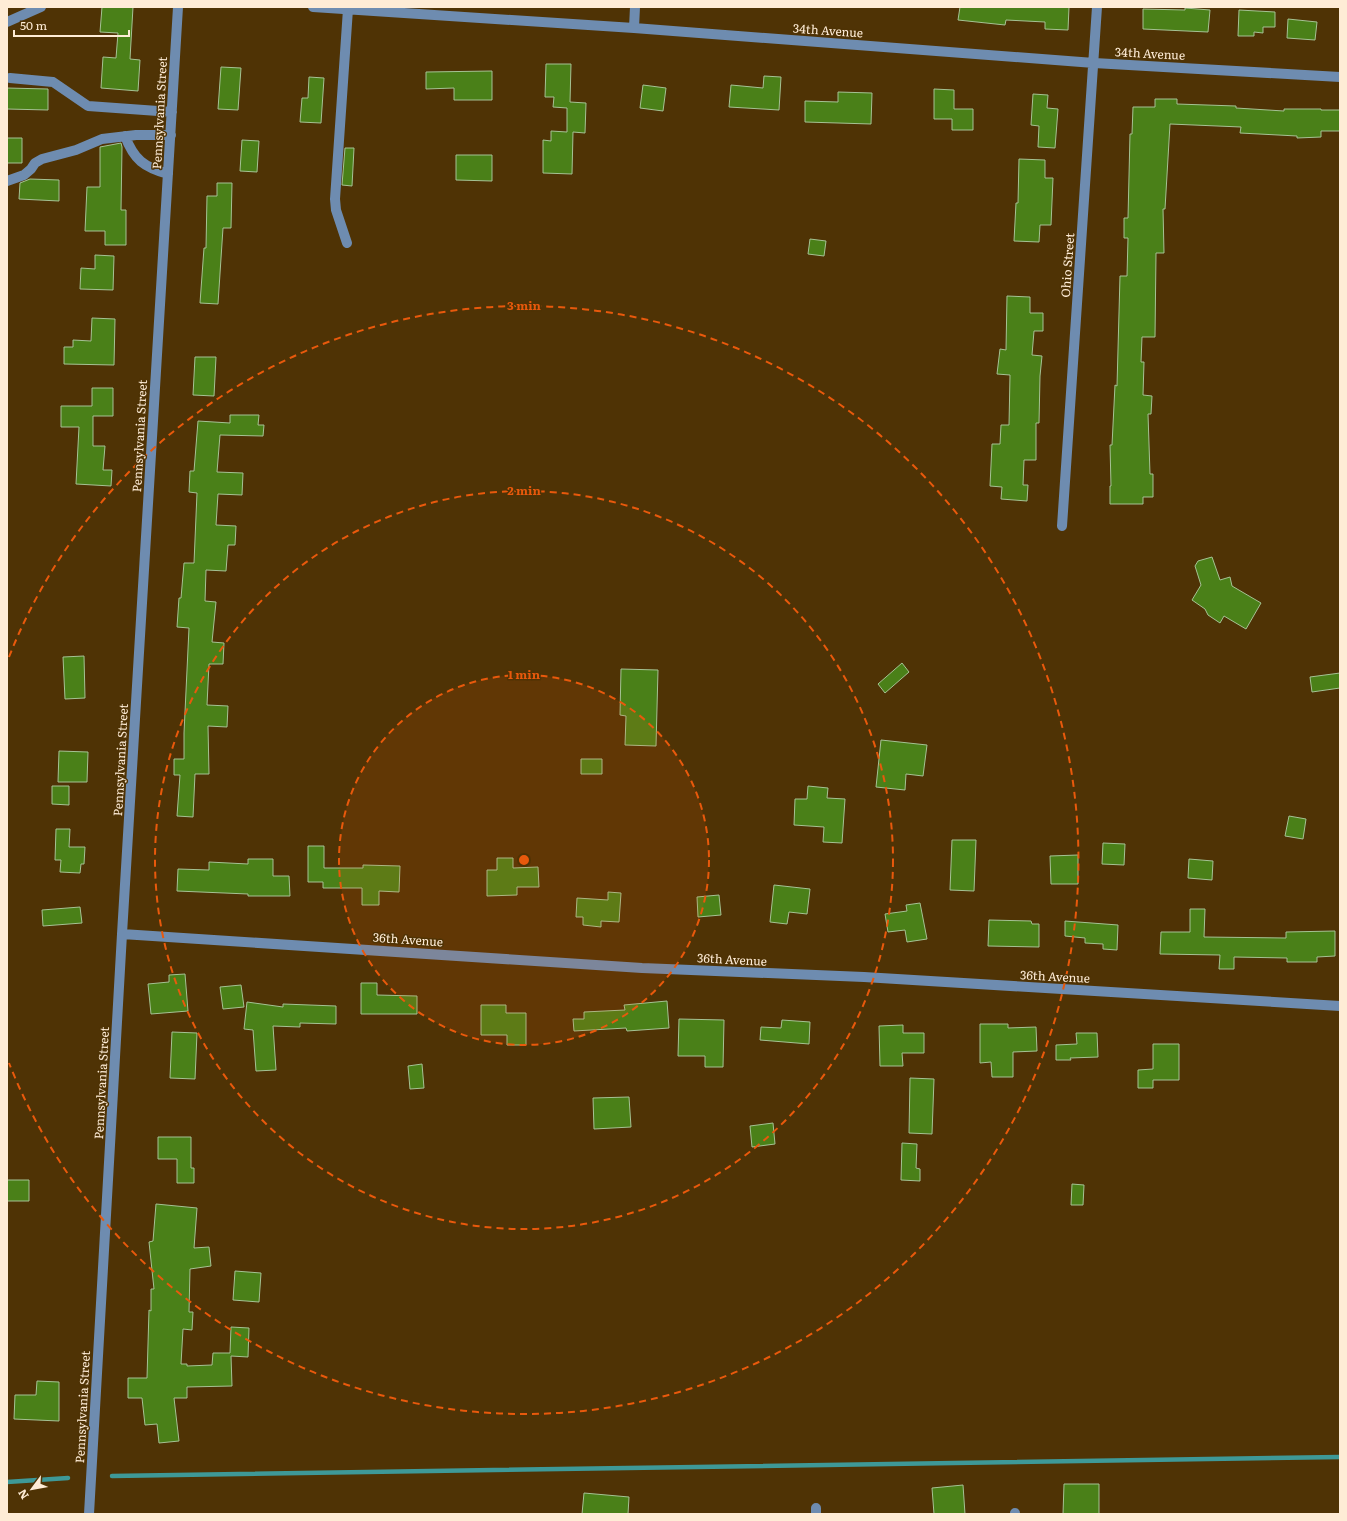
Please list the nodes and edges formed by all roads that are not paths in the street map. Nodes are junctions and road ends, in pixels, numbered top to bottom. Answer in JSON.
{"nodes":[{"id":1,"x":41,"y":7,"type":"edge"},
{"id":2,"x":178,"y":7,"type":"edge"},
{"id":3,"x":313,"y":7,"type":"edge"},
{"id":4,"x":635,"y":7,"type":"edge"},
{"id":5,"x":1097,"y":7,"type":"edge"},
{"id":6,"x":348,"y":9,"type":"junction"},
{"id":7,"x":7,"y":22,"type":"edge"},
{"id":8,"x":634,"y":28,"type":"junction"},
{"id":9,"x":1094,"y":63,"type":"junction"},
{"id":10,"x":1340,"y":77,"type":"edge"},
{"id":11,"x":10,"y":78,"type":"dead end"},
{"id":12,"x":172,"y":112,"type":"junction"},
{"id":13,"x":170,"y":135,"type":"junction"},
{"id":14,"x":125,"y":136,"type":"junction"},
{"id":15,"x":168,"y":174,"type":"junction"},
{"id":16,"x":7,"y":181,"type":"edge"},
{"id":17,"x":347,"y":243,"type":"dead end"},
{"id":18,"x":1062,"y":526,"type":"dead end"},
{"id":19,"x":122,"y":934,"type":"junction"},
{"id":20,"x":1340,"y":1006,"type":"edge"},
{"id":21,"x":89,"y":1514,"type":"edge"}],
"edges":[{"from":1,"to":7,"type":"street"},
{"from":2,"to":12,"type":"street","name":"Pennsylvania Street"},
{"from":3,"to":6,"type":"street","name":"34th Avenue"},
{"from":4,"to":8,"type":"street"},
{"from":5,"to":9,"type":"street","name":"Ohio Street"},
{"from":6,"to":8,"type":"street","name":"34th Avenue"},
{"from":6,"to":17,"type":"street"},
{"from":8,"to":9,"type":"street","name":"34th Avenue"},
{"from":9,"to":10,"type":"street","name":"34th Avenue"},
{"from":9,"to":18,"type":"street","name":"Ohio Street"},
{"from":11,"to":12,"type":"street"},
{"from":12,"to":13,"type":"street","name":"Pennsylvania Street"},
{"from":13,"to":14,"type":"street"},
{"from":13,"to":15,"type":"street","name":"Pennsylvania Street"},
{"from":14,"to":15,"type":"street"},
{"from":14,"to":16,"type":"street"},
{"from":15,"to":19,"type":"street","name":"Pennsylvania Street"},
{"from":19,"to":20,"type":"street","name":"36th Avenue"},
{"from":19,"to":21,"type":"street","name":"Pennsylvania Street"}]}
